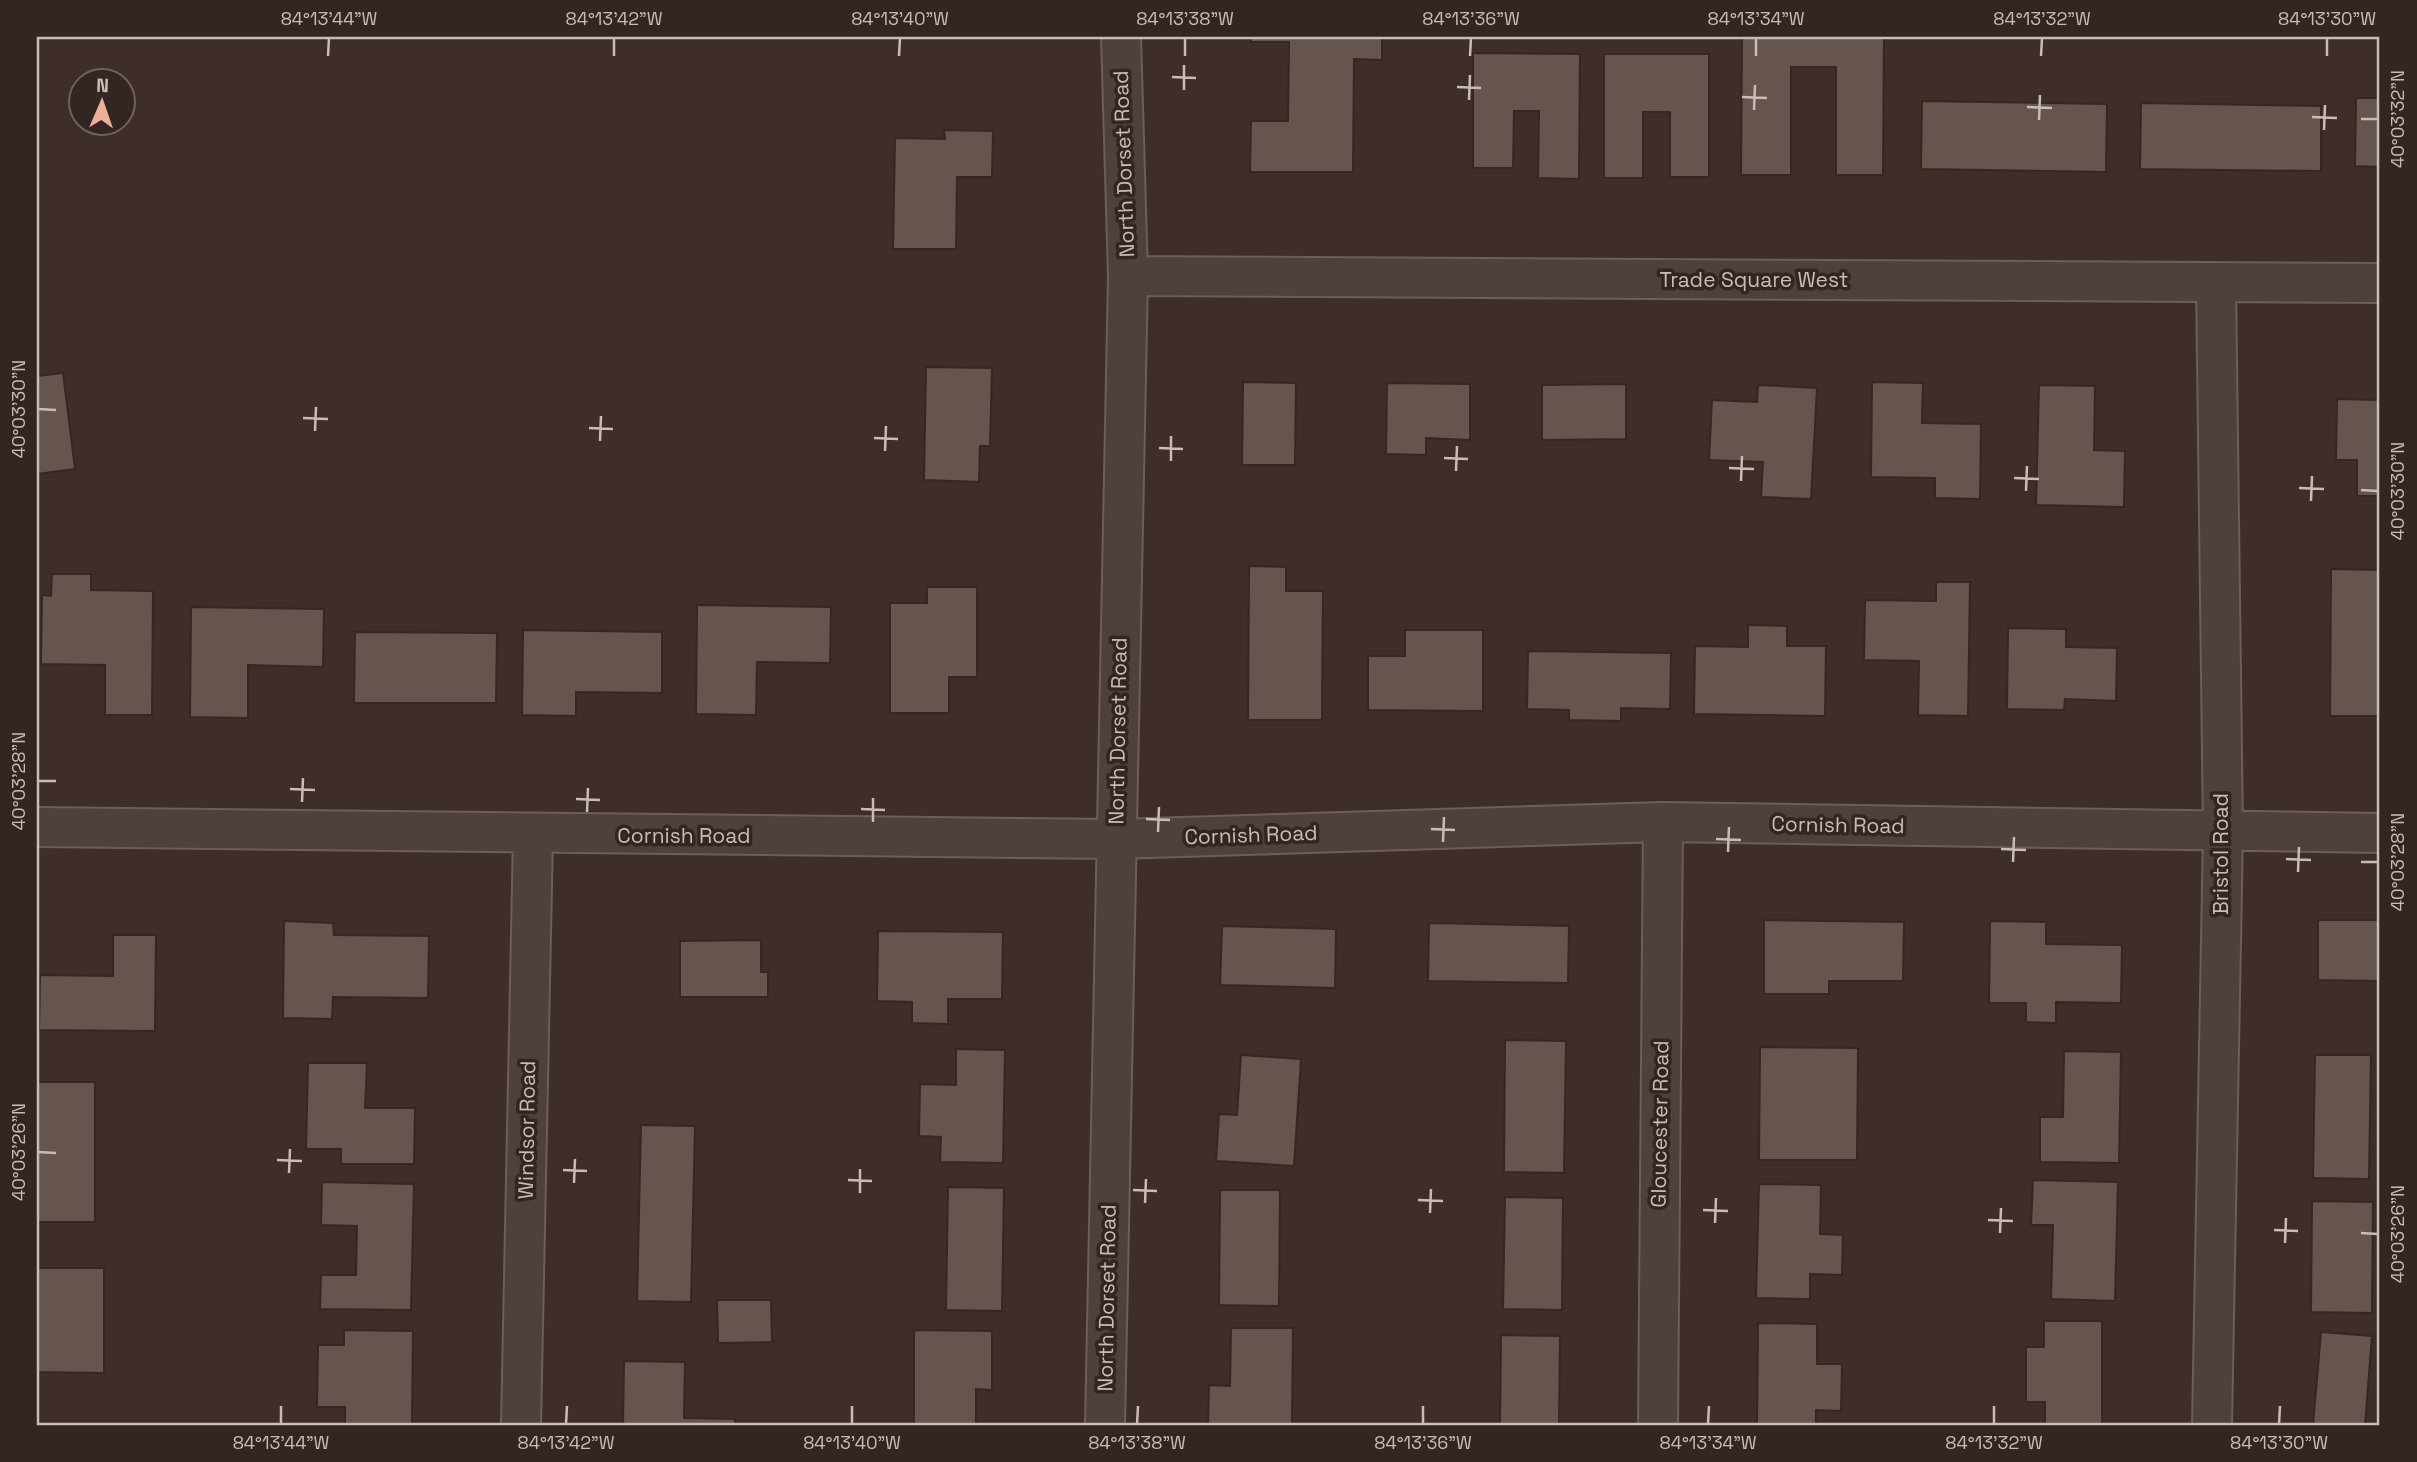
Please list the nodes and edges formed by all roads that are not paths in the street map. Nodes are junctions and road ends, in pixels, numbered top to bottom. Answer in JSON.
{"nodes":[{"id":1,"x":1121,"y":37,"type":"edge"},
{"id":2,"x":1128,"y":276,"type":"junction"},
{"id":3,"x":2216,"y":282,"type":"junction"},
{"id":4,"x":2380,"y":283,"type":"edge"},
{"id":5,"x":1663,"y":822,"type":"junction"},
{"id":6,"x":37,"y":827,"type":"edge"},
{"id":7,"x":2222,"y":833,"type":"junction"},
{"id":8,"x":2380,"y":833,"type":"edge"},
{"id":9,"x":533,"y":835,"type":"junction"},
{"id":10,"x":1116,"y":839,"type":"junction"},
{"id":11,"x":521,"y":1425,"type":"edge"},
{"id":12,"x":1105,"y":1425,"type":"edge"},
{"id":13,"x":1658,"y":1425,"type":"edge"},
{"id":14,"x":2212,"y":1425,"type":"edge"}],
"edges":[{"from":1,"to":2,"type":"street","name":"North Dorset Road"},
{"from":2,"to":3,"type":"street","name":"Trade Square West"},
{"from":2,"to":10,"type":"street","name":"North Dorset Road"},
{"from":3,"to":4,"type":"street","name":"Trade Square West"},
{"from":3,"to":7,"type":"street","name":"Bristol Road"},
{"from":5,"to":7,"type":"street","name":"Cornish Road"},
{"from":5,"to":10,"type":"street","name":"Cornish Road"},
{"from":5,"to":13,"type":"street","name":"Gloucester Road"},
{"from":6,"to":9,"type":"street","name":"Cornish Road"},
{"from":7,"to":8,"type":"street","name":"Cornish Road"},
{"from":7,"to":14,"type":"street","name":"Bristol Road"},
{"from":9,"to":10,"type":"street","name":"Cornish Road"},
{"from":9,"to":11,"type":"street","name":"Windsor Road"},
{"from":10,"to":12,"type":"street","name":"North Dorset Road"}]}
